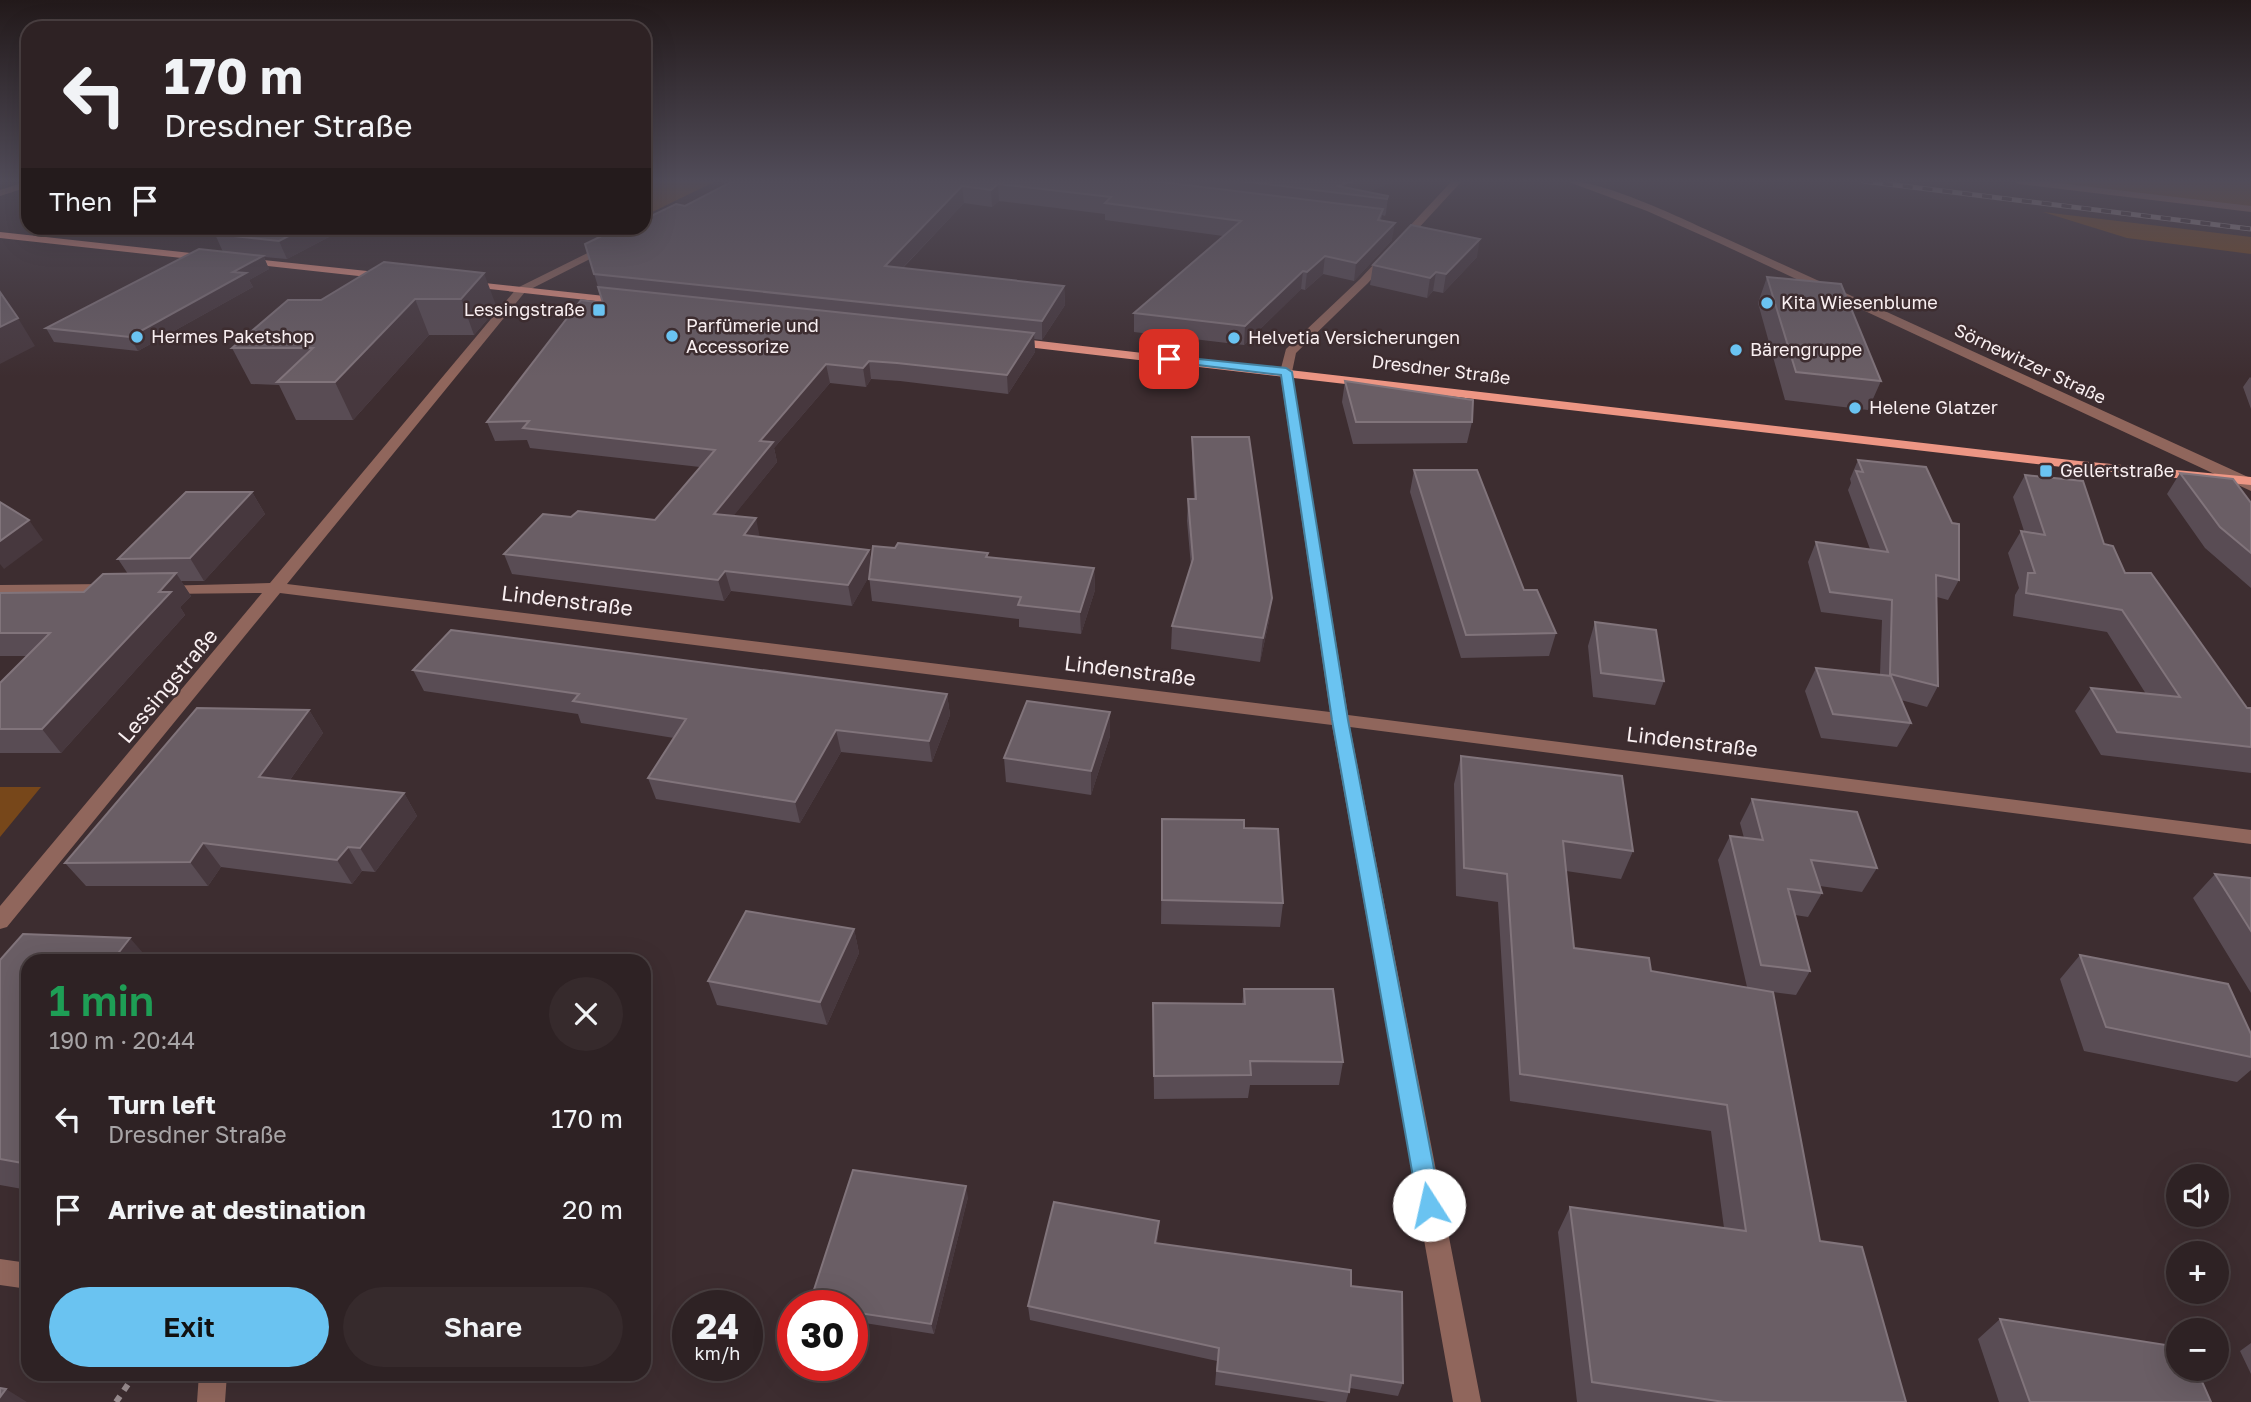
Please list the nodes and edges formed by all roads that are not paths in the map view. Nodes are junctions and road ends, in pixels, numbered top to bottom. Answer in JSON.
{"nodes":[{"id":1,"x":102,"y":246,"type":"edge"},
{"id":2,"x":605,"y":246,"type":"edge"},
{"id":3,"x":1395,"y":246,"type":"edge"},
{"id":4,"x":1736,"y":246,"type":"edge"},
{"id":5,"x":224,"y":259,"type":"edge"},
{"id":6,"x":238,"y":261,"type":"edge"},
{"id":7,"x":396,"y":277,"type":"edge"},
{"id":8,"x":459,"y":283,"type":"edge"},
{"id":9,"x":521,"y":290,"type":"junction"},
{"id":10,"x":640,"y":303,"type":"edge"},
{"id":11,"x":998,"y":340,"type":"edge"},
{"id":12,"x":1286,"y":372,"type":"junction"},
{"id":13,"x":2248,"y":482,"type":"edge"},
{"id":14,"x":277,"y":588,"type":"junction"},
{"id":15,"x":124,"y":589,"type":"edge"},
{"id":16,"x":152,"y":589,"type":"edge"},
{"id":17,"x":0,"y":590,"type":"edge"},
{"id":18,"x":1340,"y":720,"type":"junction"},
{"id":19,"x":2251,"y":838,"type":"edge"},
{"id":20,"x":0,"y":921,"type":"edge"},
{"id":21,"x":0,"y":1272,"type":"edge"},
{"id":22,"x":21,"y":1275,"type":"edge"},
{"id":23,"x":212,"y":1381,"type":"edge"},
{"id":24,"x":211,"y":1402,"type":"edge"},
{"id":25,"x":1467,"y":1402,"type":"edge"}],
"edges":[{"from":1,"to":5,"type":"main road"},
{"from":2,"to":9,"type":"street","name":"Lessingstraße"},
{"from":3,"to":12,"type":"street"},
{"from":4,"to":13,"type":"street","name":"Sörnewitzer Straße"},
{"from":6,"to":7,"type":"main road"},
{"from":8,"to":9,"type":"main road"},
{"from":9,"to":10,"type":"main road"},
{"from":9,"to":14,"type":"street","name":"Lessingstraße"},
{"from":11,"to":12,"type":"main road","name":"Dresdner Straße"},
{"from":12,"to":13,"type":"main road","name":"Dresdner Straße"},
{"from":12,"to":18,"type":"street"},
{"from":14,"to":16,"type":"street","name":"Lindenstraße"},
{"from":14,"to":18,"type":"street","name":"Lindenstraße"},
{"from":14,"to":20,"type":"street","name":"Lessingstraße"},
{"from":15,"to":17,"type":"street"},
{"from":18,"to":19,"type":"street","name":"Lindenstraße"},
{"from":18,"to":25,"type":"street"},
{"from":21,"to":22,"type":"street"},
{"from":23,"to":24,"type":"street"}]}
